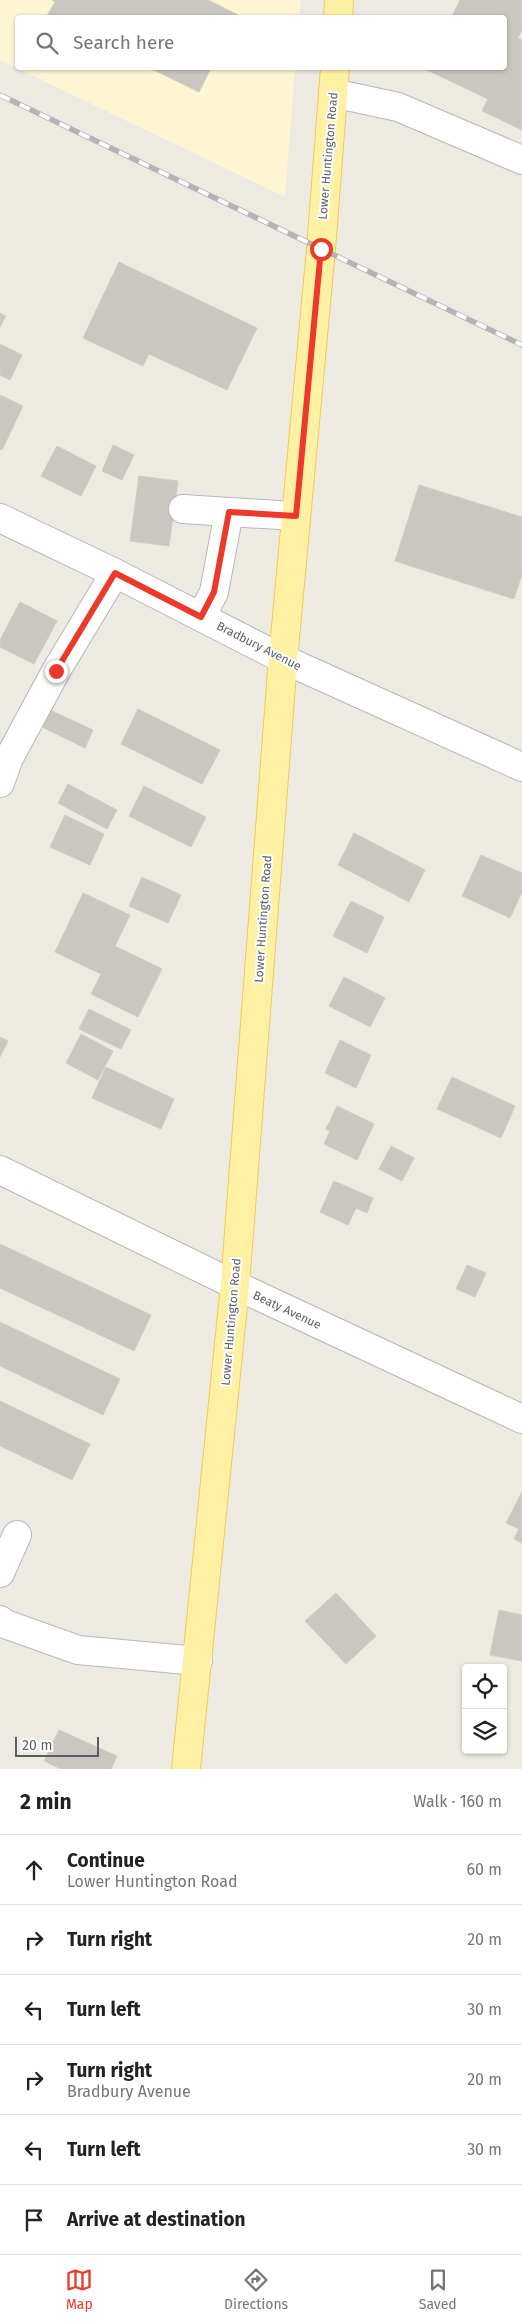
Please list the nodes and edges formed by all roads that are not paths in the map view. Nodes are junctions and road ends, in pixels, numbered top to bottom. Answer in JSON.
{"nodes":[{"id":1,"x":339,"y":0,"type":"edge"},
{"id":2,"x":338,"y":15,"type":"edge"},
{"id":3,"x":334,"y":80,"type":"edge"},
{"id":4,"x":522,"y":160,"type":"edge"},
{"id":5,"x":183,"y":509,"type":"dead end"},
{"id":6,"x":229,"y":512,"type":"junction"},
{"id":7,"x":296,"y":516,"type":"junction"},
{"id":8,"x":0,"y":518,"type":"edge"},
{"id":9,"x":115,"y":573,"type":"junction"},
{"id":10,"x":201,"y":617,"type":"junction"},
{"id":11,"x":283,"y":659,"type":"junction"},
{"id":12,"x":522,"y":767,"type":"edge"},
{"id":13,"x":0,"y":783,"type":"edge"},
{"id":14,"x":0,"y":1170,"type":"edge"},
{"id":15,"x":235,"y":1285,"type":"junction"},
{"id":16,"x":522,"y":1419,"type":"edge"},
{"id":17,"x":17,"y":1536,"type":"dead end"},
{"id":18,"x":0,"y":1573,"type":"edge"},
{"id":19,"x":0,"y":1620,"type":"edge"},
{"id":20,"x":198,"y":1662,"type":"junction"},
{"id":21,"x":186,"y":1769,"type":"edge"}],
"edges":[{"from":1,"to":2,"type":"main road"},
{"from":3,"to":4,"type":"street"},
{"from":3,"to":7,"type":"main road","name":"Lower Huntington Road"},
{"from":5,"to":6,"type":"street"},
{"from":6,"to":7,"type":"street"},
{"from":6,"to":10,"type":"street"},
{"from":7,"to":11,"type":"main road","name":"Lower Huntington Road"},
{"from":8,"to":9,"type":"street","name":"Bradbury Avenue"},
{"from":9,"to":10,"type":"street","name":"Bradbury Avenue"},
{"from":9,"to":13,"type":"street"},
{"from":10,"to":11,"type":"street","name":"Bradbury Avenue"},
{"from":11,"to":12,"type":"street","name":"Bradbury Avenue"},
{"from":11,"to":15,"type":"main road","name":"Lower Huntington Road"},
{"from":14,"to":15,"type":"street","name":"Beaty Avenue"},
{"from":15,"to":16,"type":"street","name":"Beaty Avenue"},
{"from":15,"to":20,"type":"main road","name":"Lower Huntington Road"},
{"from":17,"to":18,"type":"street"},
{"from":19,"to":20,"type":"street"},
{"from":20,"to":21,"type":"main road","name":"Lower Huntington Road"}]}
